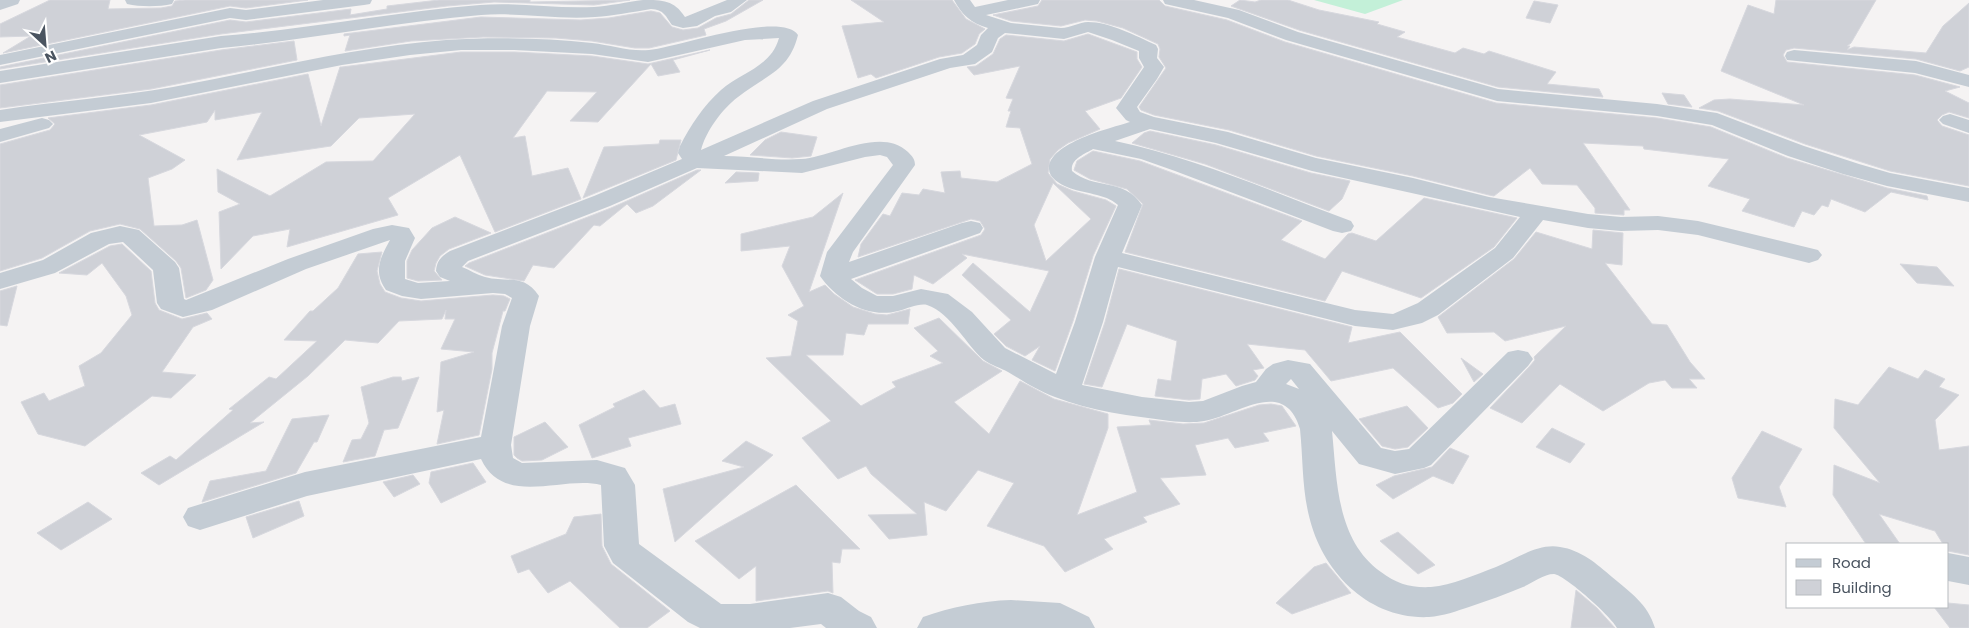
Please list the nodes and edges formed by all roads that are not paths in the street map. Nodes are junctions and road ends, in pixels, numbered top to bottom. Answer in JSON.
{"nodes":[{"id":1,"x":12,"y":0,"type":"edge"},
{"id":2,"x":133,"y":0,"type":"edge"},
{"id":3,"x":166,"y":0,"type":"edge"},
{"id":4,"x":270,"y":0,"type":"edge"},
{"id":5,"x":364,"y":0,"type":"edge"},
{"id":6,"x":409,"y":0,"type":"edge"},
{"id":7,"x":739,"y":0,"type":"edge"},
{"id":8,"x":1032,"y":0,"type":"edge"},
{"id":9,"x":1172,"y":0,"type":"edge"},
{"id":10,"x":0,"y":5,"type":"edge"},
{"id":11,"x":967,"y":7,"type":"edge"},
{"id":12,"x":230,"y":13,"type":"junction"},
{"id":13,"x":1003,"y":26,"type":"junction"},
{"id":14,"x":221,"y":42,"type":"junction"},
{"id":15,"x":1794,"y":56,"type":"dead end"},
{"id":16,"x":0,"y":61,"type":"edge"},
{"id":17,"x":0,"y":77,"type":"edge"},
{"id":18,"x":1969,"y":81,"type":"edge"},
{"id":19,"x":101,"y":104,"type":"junction"},
{"id":20,"x":0,"y":116,"type":"edge"},
{"id":21,"x":1148,"y":122,"type":"junction"},
{"id":22,"x":0,"y":136,"type":"edge"},
{"id":23,"x":1090,"y":142,"type":"junction"},
{"id":24,"x":695,"y":162,"type":"junction"},
{"id":25,"x":1969,"y":195,"type":"edge"},
{"id":26,"x":1537,"y":212,"type":"junction"},
{"id":27,"x":1342,"y":226,"type":"dead end"},
{"id":28,"x":971,"y":228,"type":"dead end"},
{"id":29,"x":1809,"y":255,"type":"dead end"},
{"id":30,"x":1108,"y":257,"type":"junction"},
{"id":31,"x":833,"y":276,"type":"junction"},
{"id":32,"x":0,"y":281,"type":"edge"},
{"id":33,"x":486,"y":287,"type":"junction"},
{"id":34,"x":1518,"y":359,"type":"dead end"},
{"id":35,"x":1267,"y":389,"type":"junction"},
{"id":36,"x":1065,"y":390,"type":"junction"},
{"id":37,"x":495,"y":445,"type":"junction"},
{"id":38,"x":200,"y":517,"type":"dead end"},
{"id":39,"x":1949,"y":568,"type":"edge"},
{"id":40,"x":1969,"y":570,"type":"edge"},
{"id":41,"x":858,"y":628,"type":"edge"},
{"id":42,"x":936,"y":628,"type":"edge"},
{"id":43,"x":1076,"y":628,"type":"edge"},
{"id":44,"x":1636,"y":628,"type":"edge"}],
"edges":[{"from":1,"to":10,"type":"street"},
{"from":2,"to":3,"type":"street"},
{"from":4,"to":12,"type":"street"},
{"from":5,"to":12,"type":"street"},
{"from":6,"to":14,"type":"street"},
{"from":7,"to":14,"type":"street"},
{"from":8,"to":11,"type":"street"},
{"from":9,"to":25,"type":"street"},
{"from":11,"to":13,"type":"street"},
{"from":12,"to":16,"type":"street"},
{"from":13,"to":21,"type":"street"},
{"from":13,"to":24,"type":"street"},
{"from":14,"to":17,"type":"street"},
{"from":15,"to":18,"type":"street"},
{"from":19,"to":20,"type":"street"},
{"from":19,"to":22,"type":"street"},
{"from":19,"to":24,"type":"street"},
{"from":21,"to":23,"type":"street"},
{"from":21,"to":26,"type":"street"},
{"from":23,"to":27,"type":"street"},
{"from":23,"to":30,"type":"street"},
{"from":24,"to":31,"type":"street"},
{"from":24,"to":33,"type":"street"},
{"from":26,"to":29,"type":"street"},
{"from":26,"to":30,"type":"street"},
{"from":28,"to":31,"type":"street"},
{"from":30,"to":36,"type":"street"},
{"from":31,"to":36,"type":"street"},
{"from":32,"to":33,"type":"street"},
{"from":33,"to":37,"type":"street"},
{"from":34,"to":35,"type":"street"},
{"from":35,"to":36,"type":"street"},
{"from":35,"to":44,"type":"street"},
{"from":37,"to":38,"type":"street"},
{"from":37,"to":41,"type":"street"},
{"from":39,"to":40,"type":"street"},
{"from":42,"to":43,"type":"street"}]}
